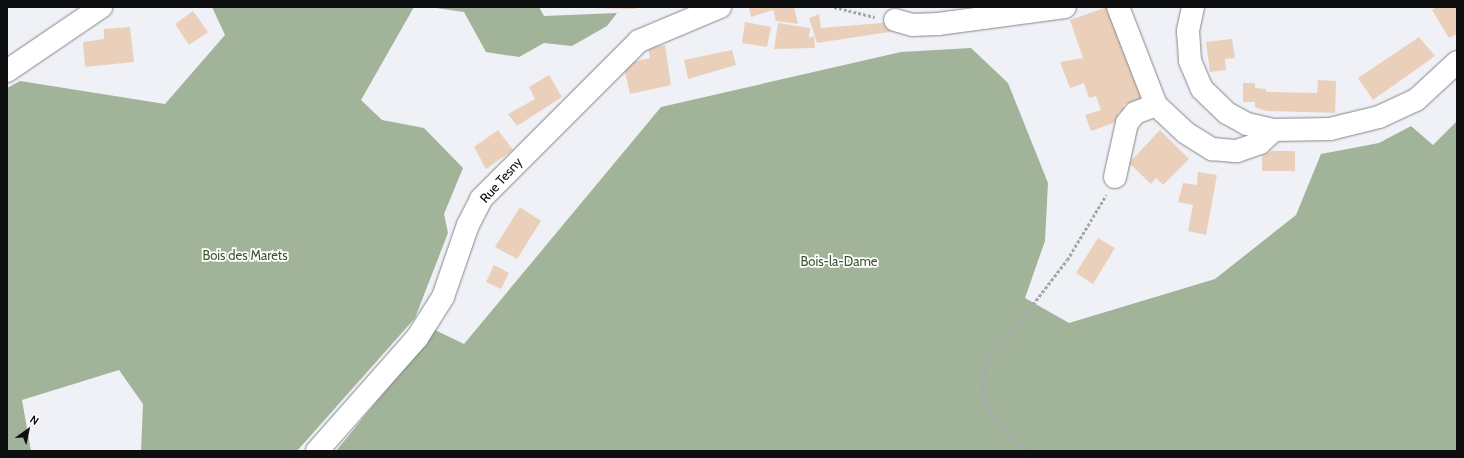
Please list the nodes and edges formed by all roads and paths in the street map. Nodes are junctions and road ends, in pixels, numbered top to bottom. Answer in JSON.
{"nodes":[{"id":1,"x":101,"y":7,"type":"edge"},
{"id":2,"x":720,"y":7,"type":"edge"},
{"id":3,"x":834,"y":7,"type":"edge"},
{"id":4,"x":1065,"y":7,"type":"edge"},
{"id":5,"x":1118,"y":7,"type":"edge"},
{"id":6,"x":1193,"y":7,"type":"edge"},
{"id":7,"x":895,"y":20,"type":"joint"},
{"id":8,"x":1457,"y":62,"type":"edge"},
{"id":9,"x":7,"y":71,"type":"edge"},
{"id":10,"x":1156,"y":105,"type":"junction"},
{"id":11,"x":1274,"y":130,"type":"junction"},
{"id":12,"x":1115,"y":177,"type":"joint"},
{"id":13,"x":317,"y":451,"type":"edge"},
{"id":14,"x":1026,"y":451,"type":"edge"}],
"edges":[{"from":1,"to":9,"type":"street"},
{"from":2,"to":13,"type":"street","name":"Rue Tesny"},
{"from":3,"to":7,"type":"path"},
{"from":4,"to":7,"type":"street"},
{"from":5,"to":10,"type":"street"},
{"from":6,"to":11,"type":"street"},
{"from":8,"to":11,"type":"street"},
{"from":10,"to":11,"type":"street"},
{"from":10,"to":12,"type":"street"},
{"from":12,"to":14,"type":"path"}]}
